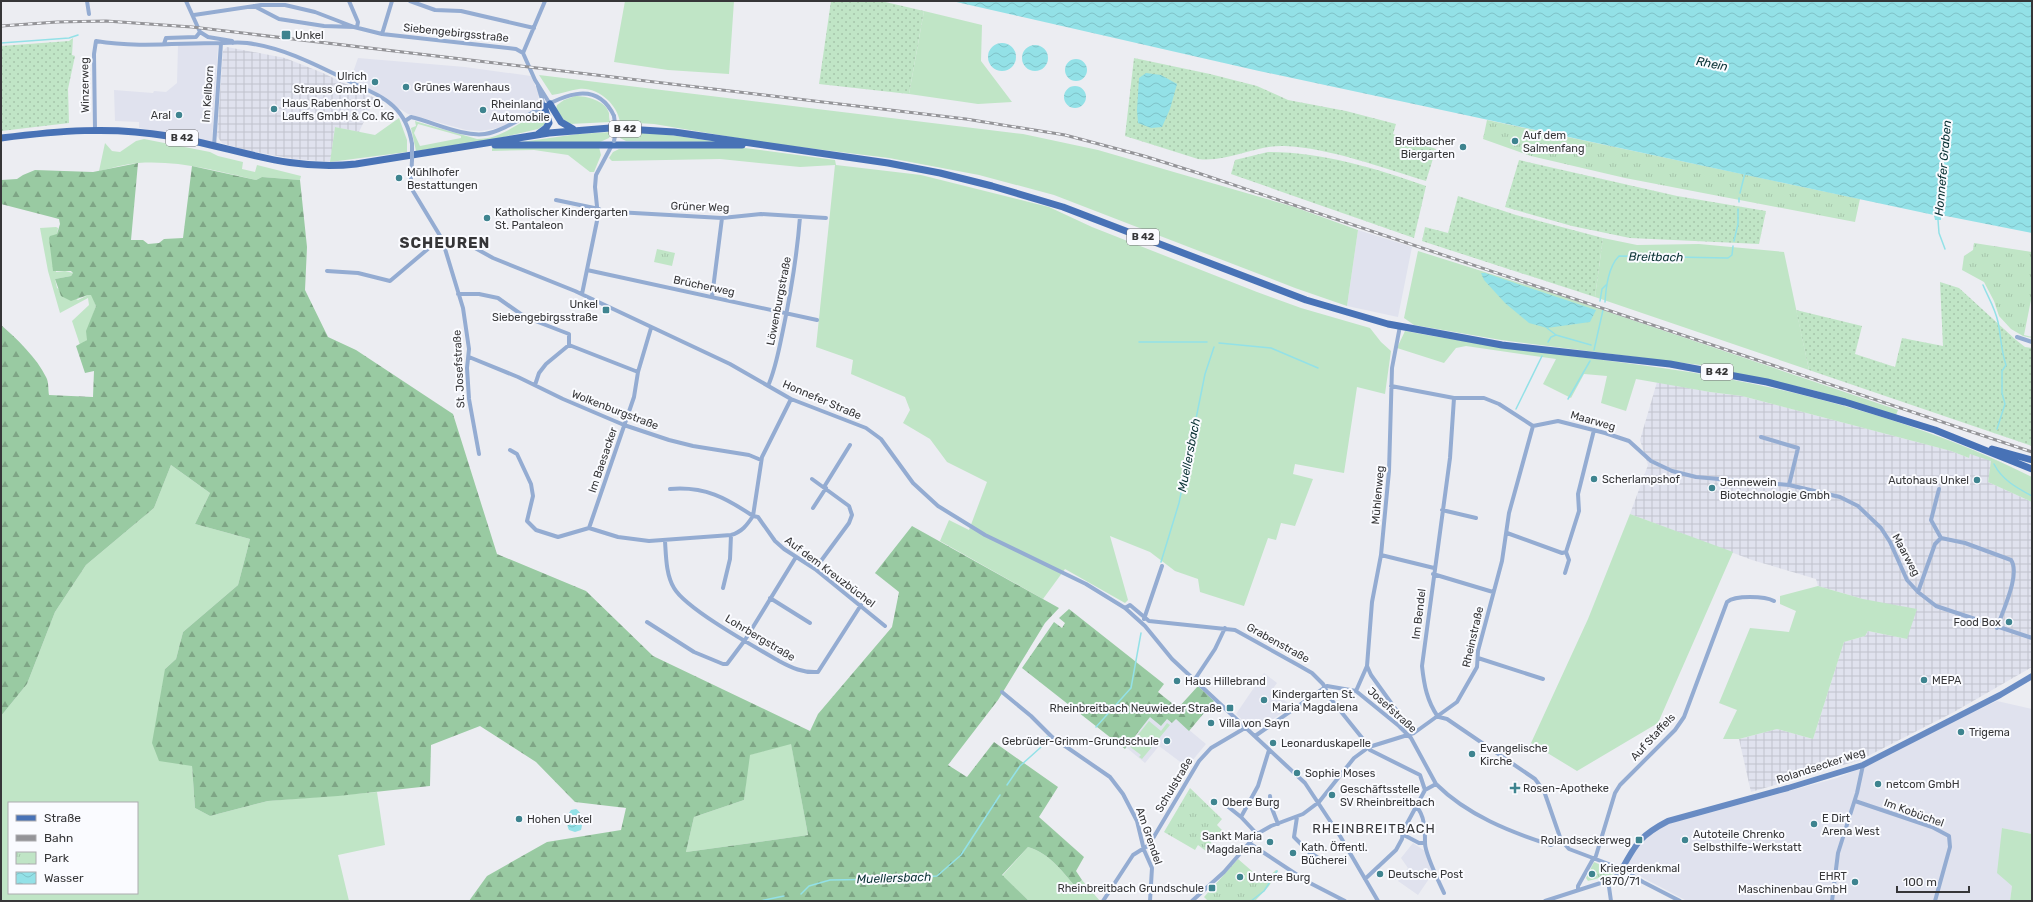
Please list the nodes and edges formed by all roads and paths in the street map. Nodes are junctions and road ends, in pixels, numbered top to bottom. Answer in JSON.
{"nodes":[{"id":1,"x":87,"y":1,"type":"edge"},
{"id":2,"x":186,"y":1,"type":"edge"},
{"id":3,"x":349,"y":1,"type":"edge"},
{"id":4,"x":392,"y":1,"type":"edge"},
{"id":5,"x":410,"y":1,"type":"edge"},
{"id":6,"x":545,"y":1,"type":"edge"},
{"id":7,"x":254,"y":6,"type":"junction"},
{"id":8,"x":89,"y":14,"type":"dead end"},
{"id":9,"x":194,"y":15,"type":"junction"},
{"id":10,"x":355,"y":27,"type":"junction"},
{"id":11,"x":534,"y":28,"type":"junction"},
{"id":12,"x":200,"y":32,"type":"junction"},
{"id":13,"x":382,"y":34,"type":"junction"},
{"id":14,"x":221,"y":43,"type":"junction"},
{"id":15,"x":233,"y":43,"type":"junction"},
{"id":16,"x":164,"y":44,"type":"junction"},
{"id":17,"x":523,"y":53,"type":"junction"},
{"id":18,"x":547,"y":105,"type":"junction"},
{"id":19,"x":405,"y":121,"type":"junction"},
{"id":20,"x":95,"y":130,"type":"junction"},
{"id":21,"x":575,"y":130,"type":"junction"},
{"id":22,"x":536,"y":135,"type":"junction"},
{"id":23,"x":1,"y":138,"type":"edge"},
{"id":24,"x":486,"y":143,"type":"junction"},
{"id":25,"x":613,"y":143,"type":"junction"},
{"id":26,"x":750,"y":143,"type":"junction"},
{"id":27,"x":214,"y":146,"type":"junction"},
{"id":28,"x":556,"y":200,"type":"dead end"},
{"id":29,"x":599,"y":210,"type":"junction"},
{"id":30,"x":800,"y":217,"type":"junction"},
{"id":31,"x":722,"y":218,"type":"junction"},
{"id":32,"x":826,"y":218,"type":"dead end"},
{"id":33,"x":442,"y":238,"type":"junction"},
{"id":34,"x":587,"y":270,"type":"junction"},
{"id":35,"x":327,"y":271,"type":"dead end"},
{"id":36,"x":458,"y":294,"type":"junction"},
{"id":37,"x":582,"y":294,"type":"junction"},
{"id":38,"x":712,"y":297,"type":"junction"},
{"id":39,"x":787,"y":314,"type":"junction"},
{"id":40,"x":817,"y":320,"type":"dead end"},
{"id":41,"x":1400,"y":326,"type":"junction"},
{"id":42,"x":651,"y":328,"type":"junction"},
{"id":43,"x":2017,"y":337,"type":"dead end"},
{"id":44,"x":2032,"y":342,"type":"edge"},
{"id":45,"x":569,"y":345,"type":"junction"},
{"id":46,"x":469,"y":358,"type":"junction"},
{"id":47,"x":638,"y":372,"type":"junction"},
{"id":48,"x":535,"y":385,"type":"junction"},
{"id":49,"x":768,"y":386,"type":"junction"},
{"id":50,"x":1391,"y":386,"type":"junction"},
{"id":51,"x":1454,"y":398,"type":"junction"},
{"id":52,"x":791,"y":399,"type":"junction"},
{"id":53,"x":624,"y":425,"type":"junction"},
{"id":54,"x":1533,"y":426,"type":"junction"},
{"id":55,"x":1594,"y":430,"type":"junction"},
{"id":56,"x":1761,"y":437,"type":"dead end"},
{"id":57,"x":1963,"y":441,"type":"junction"},
{"id":58,"x":850,"y":446,"type":"dead end"},
{"id":59,"x":510,"y":450,"type":"dead end"},
{"id":60,"x":479,"y":454,"type":"dead end"},
{"id":61,"x":761,"y":460,"type":"junction"},
{"id":62,"x":2032,"y":460,"type":"edge"},
{"id":63,"x":2032,"y":469,"type":"edge"},
{"id":64,"x":812,"y":479,"type":"dead end"},
{"id":65,"x":1789,"y":485,"type":"junction"},
{"id":66,"x":825,"y":488,"type":"junction"},
{"id":67,"x":670,"y":489,"type":"dead end"},
{"id":68,"x":1939,"y":489,"type":"dead end"},
{"id":69,"x":813,"y":508,"type":"dead end"},
{"id":70,"x":1442,"y":510,"type":"junction"},
{"id":71,"x":753,"y":516,"type":"junction"},
{"id":72,"x":1476,"y":518,"type":"dead end"},
{"id":73,"x":589,"y":528,"type":"junction"},
{"id":74,"x":1507,"y":533,"type":"junction"},
{"id":75,"x":731,"y":535,"type":"junction"},
{"id":76,"x":1940,"y":538,"type":"junction"},
{"id":77,"x":664,"y":541,"type":"junction"},
{"id":78,"x":1566,"y":552,"type":"junction"},
{"id":79,"x":1381,"y":555,"type":"junction"},
{"id":80,"x":796,"y":557,"type":"junction"},
{"id":81,"x":1162,"y":566,"type":"dead end"},
{"id":82,"x":1434,"y":568,"type":"junction"},
{"id":83,"x":815,"y":569,"type":"junction"},
{"id":84,"x":1566,"y":573,"type":"dead end"},
{"id":85,"x":1434,"y":574,"type":"junction"},
{"id":86,"x":723,"y":588,"type":"dead end"},
{"id":87,"x":1493,"y":592,"type":"junction"},
{"id":88,"x":1918,"y":592,"type":"junction"},
{"id":89,"x":770,"y":598,"type":"junction"},
{"id":90,"x":1774,"y":601,"type":"dead end"},
{"id":91,"x":861,"y":605,"type":"junction"},
{"id":92,"x":1125,"y":608,"type":"junction"},
{"id":93,"x":1144,"y":619,"type":"junction"},
{"id":94,"x":647,"y":622,"type":"dead end"},
{"id":95,"x":810,"y":623,"type":"dead end"},
{"id":96,"x":885,"y":626,"type":"dead end"},
{"id":97,"x":1224,"y":628,"type":"junction"},
{"id":98,"x":1997,"y":628,"type":"junction"},
{"id":99,"x":2032,"y":638,"type":"edge"},
{"id":100,"x":745,"y":640,"type":"junction"},
{"id":101,"x":1478,"y":658,"type":"junction"},
{"id":102,"x":1367,"y":666,"type":"junction"},
{"id":103,"x":2032,"y":676,"type":"edge"},
{"id":104,"x":1195,"y":679,"type":"junction"},
{"id":105,"x":1542,"y":680,"type":"dead end"},
{"id":106,"x":1325,"y":687,"type":"junction"},
{"id":107,"x":1356,"y":691,"type":"junction"},
{"id":108,"x":1002,"y":692,"type":"dead end"},
{"id":109,"x":1438,"y":717,"type":"junction"},
{"id":110,"x":1245,"y":728,"type":"junction"},
{"id":111,"x":1403,"y":730,"type":"junction"},
{"id":112,"x":1408,"y":735,"type":"junction"},
{"id":113,"x":1255,"y":736,"type":"junction"},
{"id":114,"x":1369,"y":747,"type":"junction"},
{"id":115,"x":1270,"y":751,"type":"junction"},
{"id":116,"x":1863,"y":765,"type":"junction"},
{"id":117,"x":1436,"y":784,"type":"junction"},
{"id":118,"x":1425,"y":790,"type":"junction"},
{"id":119,"x":1270,"y":796,"type":"dead end"},
{"id":120,"x":1855,"y":801,"type":"junction"},
{"id":121,"x":1319,"y":802,"type":"junction"},
{"id":122,"x":1226,"y":805,"type":"dead end"},
{"id":123,"x":1416,"y":807,"type":"junction"},
{"id":124,"x":1297,"y":817,"type":"junction"},
{"id":125,"x":1241,"y":818,"type":"junction"},
{"id":126,"x":1278,"y":824,"type":"junction"},
{"id":127,"x":1257,"y":834,"type":"junction"},
{"id":128,"x":1402,"y":834,"type":"junction"},
{"id":129,"x":1561,"y":840,"type":"junction"},
{"id":130,"x":1248,"y":843,"type":"junction"},
{"id":131,"x":1425,"y":843,"type":"junction"},
{"id":132,"x":1144,"y":850,"type":"junction"},
{"id":133,"x":1320,"y":859,"type":"dead end"},
{"id":134,"x":1594,"y":859,"type":"junction"},
{"id":135,"x":1622,"y":869,"type":"junction"},
{"id":136,"x":1365,"y":879,"type":"junction"},
{"id":137,"x":1608,"y":880,"type":"junction"},
{"id":138,"x":1578,"y":889,"type":"junction"},
{"id":139,"x":1444,"y":893,"type":"dead end"},
{"id":140,"x":1103,"y":901,"type":"edge"},
{"id":141,"x":1150,"y":901,"type":"edge"},
{"id":142,"x":1192,"y":901,"type":"edge"},
{"id":143,"x":1345,"y":901,"type":"edge"},
{"id":144,"x":1378,"y":901,"type":"edge"},
{"id":145,"x":1545,"y":901,"type":"edge"},
{"id":146,"x":1611,"y":901,"type":"edge"},
{"id":147,"x":1680,"y":901,"type":"edge"},
{"id":148,"x":1832,"y":901,"type":"edge"},
{"id":149,"x":1934,"y":901,"type":"edge"}],
"edges":[{"from":1,"to":8,"type":"street"},
{"from":2,"to":9,"type":"street"},
{"from":3,"to":10,"type":"street"},
{"from":4,"to":13,"type":"street"},
{"from":5,"to":11,"type":"street"},
{"from":6,"to":11,"type":"street"},
{"from":7,"to":9,"type":"street","name":"Siebengebirgsstraße"},
{"from":7,"to":10,"type":"street","name":"Siebengebirgsstraße"},
{"from":7,"to":10,"type":"street","name":"Siebengebirgsstraße"},
{"from":9,"to":12,"type":"street"},
{"from":10,"to":13,"type":"street","name":"Siebengebirgsstraße"},
{"from":11,"to":17,"type":"street"},
{"from":12,"to":15,"type":"street"},
{"from":12,"to":16,"type":"street"},
{"from":13,"to":17,"type":"street","name":"Siebengebirgsstraße"},
{"from":14,"to":15,"type":"street"},
{"from":14,"to":16,"type":"street"},
{"from":14,"to":27,"type":"street","name":"Im Kellborn"},
{"from":15,"to":19,"type":"street","name":"St. Josefstraße"},
{"from":16,"to":20,"type":"street","name":"Winzerweg"},
{"from":17,"to":18,"type":"street"},
{"from":18,"to":19,"type":"street"},
{"from":18,"to":21,"type":"main road"},
{"from":18,"to":22,"type":"main road"},
{"from":18,"to":25,"type":"street","bridge":true},
{"from":19,"to":33,"type":"street","name":"St. Josefstraße","bridge":true},
{"from":20,"to":23,"type":"main road","number":"B 42"},
{"from":20,"to":27,"type":"main road","number":"B 42"},
{"from":21,"to":22,"type":"main road","number":"B 42"},
{"from":21,"to":26,"type":"main road","number":"B 42"},
{"from":22,"to":24,"type":"main road","number":"B 42"},
{"from":24,"to":25,"type":"main road"},
{"from":24,"to":27,"type":"main road","number":"B 42"},
{"from":25,"to":26,"type":"main road"},
{"from":25,"to":29,"type":"street"},
{"from":26,"to":41,"type":"main road","number":"B 42"},
{"from":28,"to":29,"type":"street"},
{"from":29,"to":31,"type":"street","name":"Grüner Weg"},
{"from":29,"to":34,"type":"street"},
{"from":30,"to":31,"type":"street","name":"Grüner Weg"},
{"from":30,"to":32,"type":"street","name":"Grüner Weg"},
{"from":30,"to":39,"type":"street","name":"Löwenburgstraße"},
{"from":31,"to":38,"type":"street"},
{"from":33,"to":35,"type":"street"},
{"from":33,"to":36,"type":"street","name":"St. Josefstraße"},
{"from":33,"to":37,"type":"street","name":"Honnefer Straße"},
{"from":34,"to":37,"type":"street"},
{"from":34,"to":38,"type":"street","name":"Brücherweg"},
{"from":36,"to":45,"type":"street"},
{"from":36,"to":46,"type":"street","name":"St. Josefstraße"},
{"from":37,"to":42,"type":"street","name":"Honnefer Straße"},
{"from":38,"to":39,"type":"street","name":"Brücherweg"},
{"from":39,"to":40,"type":"street","name":"Brücherweg"},
{"from":39,"to":49,"type":"street","name":"Löwenburgstraße"},
{"from":41,"to":50,"type":"street","name":"Mühlenweg"},
{"from":41,"to":57,"type":"main road","number":"B 42"},
{"from":42,"to":47,"type":"street","name":"Im Baesacker"},
{"from":42,"to":49,"type":"street","name":"Honnefer Straße"},
{"from":43,"to":44,"type":"street"},
{"from":45,"to":47,"type":"street"},
{"from":45,"to":48,"type":"street"},
{"from":46,"to":48,"type":"street","name":"Wolkenburgstraße"},
{"from":46,"to":60,"type":"street","name":"St. Josefstraße"},
{"from":47,"to":53,"type":"street","name":"Im Baesacker"},
{"from":48,"to":53,"type":"street","name":"Wolkenburgstraße"},
{"from":49,"to":52,"type":"street","name":"Honnefer Straße"},
{"from":50,"to":51,"type":"street"},
{"from":50,"to":79,"type":"street","name":"Mühlenweg"},
{"from":51,"to":54,"type":"street"},
{"from":51,"to":70,"type":"street","name":"Im Bendel"},
{"from":52,"to":61,"type":"street"},
{"from":52,"to":92,"type":"street","name":"Honnefer Straße"},
{"from":53,"to":61,"type":"street","name":"Wolkenburgstraße"},
{"from":53,"to":73,"type":"street","name":"Im Baesacker"},
{"from":54,"to":55,"type":"street","name":"Maarweg"},
{"from":54,"to":74,"type":"street","name":"Rheinstraße"},
{"from":55,"to":65,"type":"street","name":"Maarweg"},
{"from":55,"to":78,"type":"street"},
{"from":56,"to":65,"type":"street"},
{"from":57,"to":62,"type":"main road"},
{"from":57,"to":63,"type":"main road","number":"B 42"},
{"from":58,"to":66,"type":"street"},
{"from":59,"to":73,"type":"street"},
{"from":61,"to":71,"type":"street"},
{"from":64,"to":66,"type":"street"},
{"from":65,"to":88,"type":"street","name":"Maarweg"},
{"from":66,"to":69,"type":"street"},
{"from":66,"to":83,"type":"street"},
{"from":67,"to":71,"type":"street","name":"Auf dem Kreuzbüchel"},
{"from":68,"to":76,"type":"street"},
{"from":70,"to":72,"type":"street"},
{"from":70,"to":82,"type":"street","name":"Im Bendel"},
{"from":71,"to":75,"type":"street"},
{"from":71,"to":80,"type":"street","name":"Auf dem Kreuzbüchel"},
{"from":73,"to":77,"type":"street"},
{"from":74,"to":78,"type":"street"},
{"from":74,"to":87,"type":"street","name":"Rheinstraße"},
{"from":75,"to":77,"type":"street"},
{"from":75,"to":86,"type":"street"},
{"from":76,"to":88,"type":"street"},
{"from":76,"to":98,"type":"street"},
{"from":77,"to":100,"type":"street","name":"Lohrbergstraße"},
{"from":78,"to":84,"type":"street"},
{"from":79,"to":82,"type":"street"},
{"from":79,"to":102,"type":"street","name":"Mühlenweg"},
{"from":80,"to":83,"type":"street","name":"Auf dem Kreuzbüchel"},
{"from":80,"to":89,"type":"street"},
{"from":81,"to":93,"type":"street"},
{"from":82,"to":85,"type":"street","name":"Im Bendel"},
{"from":83,"to":91,"type":"street","name":"Auf dem Kreuzbüchel"},
{"from":85,"to":87,"type":"street"},
{"from":85,"to":109,"type":"street","name":"Im Bendel"},
{"from":87,"to":101,"type":"street","name":"Rheinstraße"},
{"from":88,"to":98,"type":"street","name":"Maarweg"},
{"from":89,"to":95,"type":"street"},
{"from":89,"to":100,"type":"street"},
{"from":90,"to":134,"type":"street","name":"Auf Staffels"},
{"from":91,"to":96,"type":"street","name":"Auf dem Kreuzbüchel"},
{"from":91,"to":100,"type":"street","name":"Lohrbergstraße"},
{"from":92,"to":93,"type":"street"},
{"from":92,"to":104,"type":"street"},
{"from":93,"to":97,"type":"street","name":"Grabenstraße"},
{"from":94,"to":100,"type":"street"},
{"from":97,"to":104,"type":"street"},
{"from":97,"to":106,"type":"street","name":"Grabenstraße"},
{"from":98,"to":99,"type":"street","name":"Maarweg"},
{"from":101,"to":105,"type":"street"},
{"from":101,"to":109,"type":"street","name":"Rheinstraße"},
{"from":102,"to":107,"type":"street","name":"Mühlenweg"},
{"from":102,"to":111,"type":"street"},
{"from":103,"to":116,"type":"street","name":"Rolandsecker Weg"},
{"from":104,"to":110,"type":"street"},
{"from":106,"to":107,"type":"street","name":"Josefstraße"},
{"from":106,"to":113,"type":"street"},
{"from":106,"to":114,"type":"street","name":"Grabenstraße"},
{"from":107,"to":111,"type":"street","name":"Josefstraße"},
{"from":108,"to":132,"type":"street","name":"Am Grendel"},
{"from":109,"to":112,"type":"street","name":"Rheinstraße"},
{"from":109,"to":129,"type":"street"},
{"from":110,"to":113,"type":"street"},
{"from":110,"to":132,"type":"street","name":"Schulstraße"},
{"from":111,"to":112,"type":"street","name":"Josefstraße"},
{"from":112,"to":114,"type":"street","name":"Rheinstraße"},
{"from":112,"to":117,"type":"street","name":"Josefstraße"},
{"from":113,"to":115,"type":"street"},
{"from":114,"to":118,"type":"street","name":"Grabenstraße"},
{"from":114,"to":121,"type":"street","name":"Rheinstraße"},
{"from":115,"to":121,"type":"street"},
{"from":115,"to":125,"type":"street"},
{"from":116,"to":120,"type":"street"},
{"from":116,"to":135,"type":"street","name":"Rolandsecker Weg"},
{"from":117,"to":118,"type":"street"},
{"from":117,"to":129,"type":"street","name":"Josefstraße"},
{"from":118,"to":123,"type":"street"},
{"from":119,"to":126,"type":"street"},
{"from":120,"to":148,"type":"street"},
{"from":120,"to":149,"type":"street","name":"Im Kobüchel"},
{"from":121,"to":124,"type":"street","name":"Rheinstraße"},
{"from":121,"to":136,"type":"street"},
{"from":122,"to":125,"type":"street"},
{"from":123,"to":128,"type":"street"},
{"from":123,"to":131,"type":"street"},
{"from":124,"to":126,"type":"street","name":"Rheinstraße"},
{"from":124,"to":133,"type":"street"},
{"from":125,"to":127,"type":"street"},
{"from":126,"to":127,"type":"street","name":"Rheinstraße"},
{"from":127,"to":130,"type":"street","name":"Rheinstraße"},
{"from":128,"to":131,"type":"street"},
{"from":128,"to":136,"type":"street"},
{"from":129,"to":134,"type":"street"},
{"from":130,"to":142,"type":"street","name":"Rheinstraße"},
{"from":130,"to":143,"type":"street"},
{"from":131,"to":139,"type":"street"},
{"from":132,"to":140,"type":"street","name":"Schulstraße"},
{"from":132,"to":141,"type":"street","name":"Am Grendel"},
{"from":134,"to":135,"type":"street"},
{"from":134,"to":138,"type":"street","name":"Auf Staffels"},
{"from":135,"to":137,"type":"street"},
{"from":135,"to":147,"type":"street"},
{"from":136,"to":144,"type":"street"},
{"from":137,"to":138,"type":"street"},
{"from":137,"to":146,"type":"street"},
{"from":138,"to":145,"type":"street"}]}
